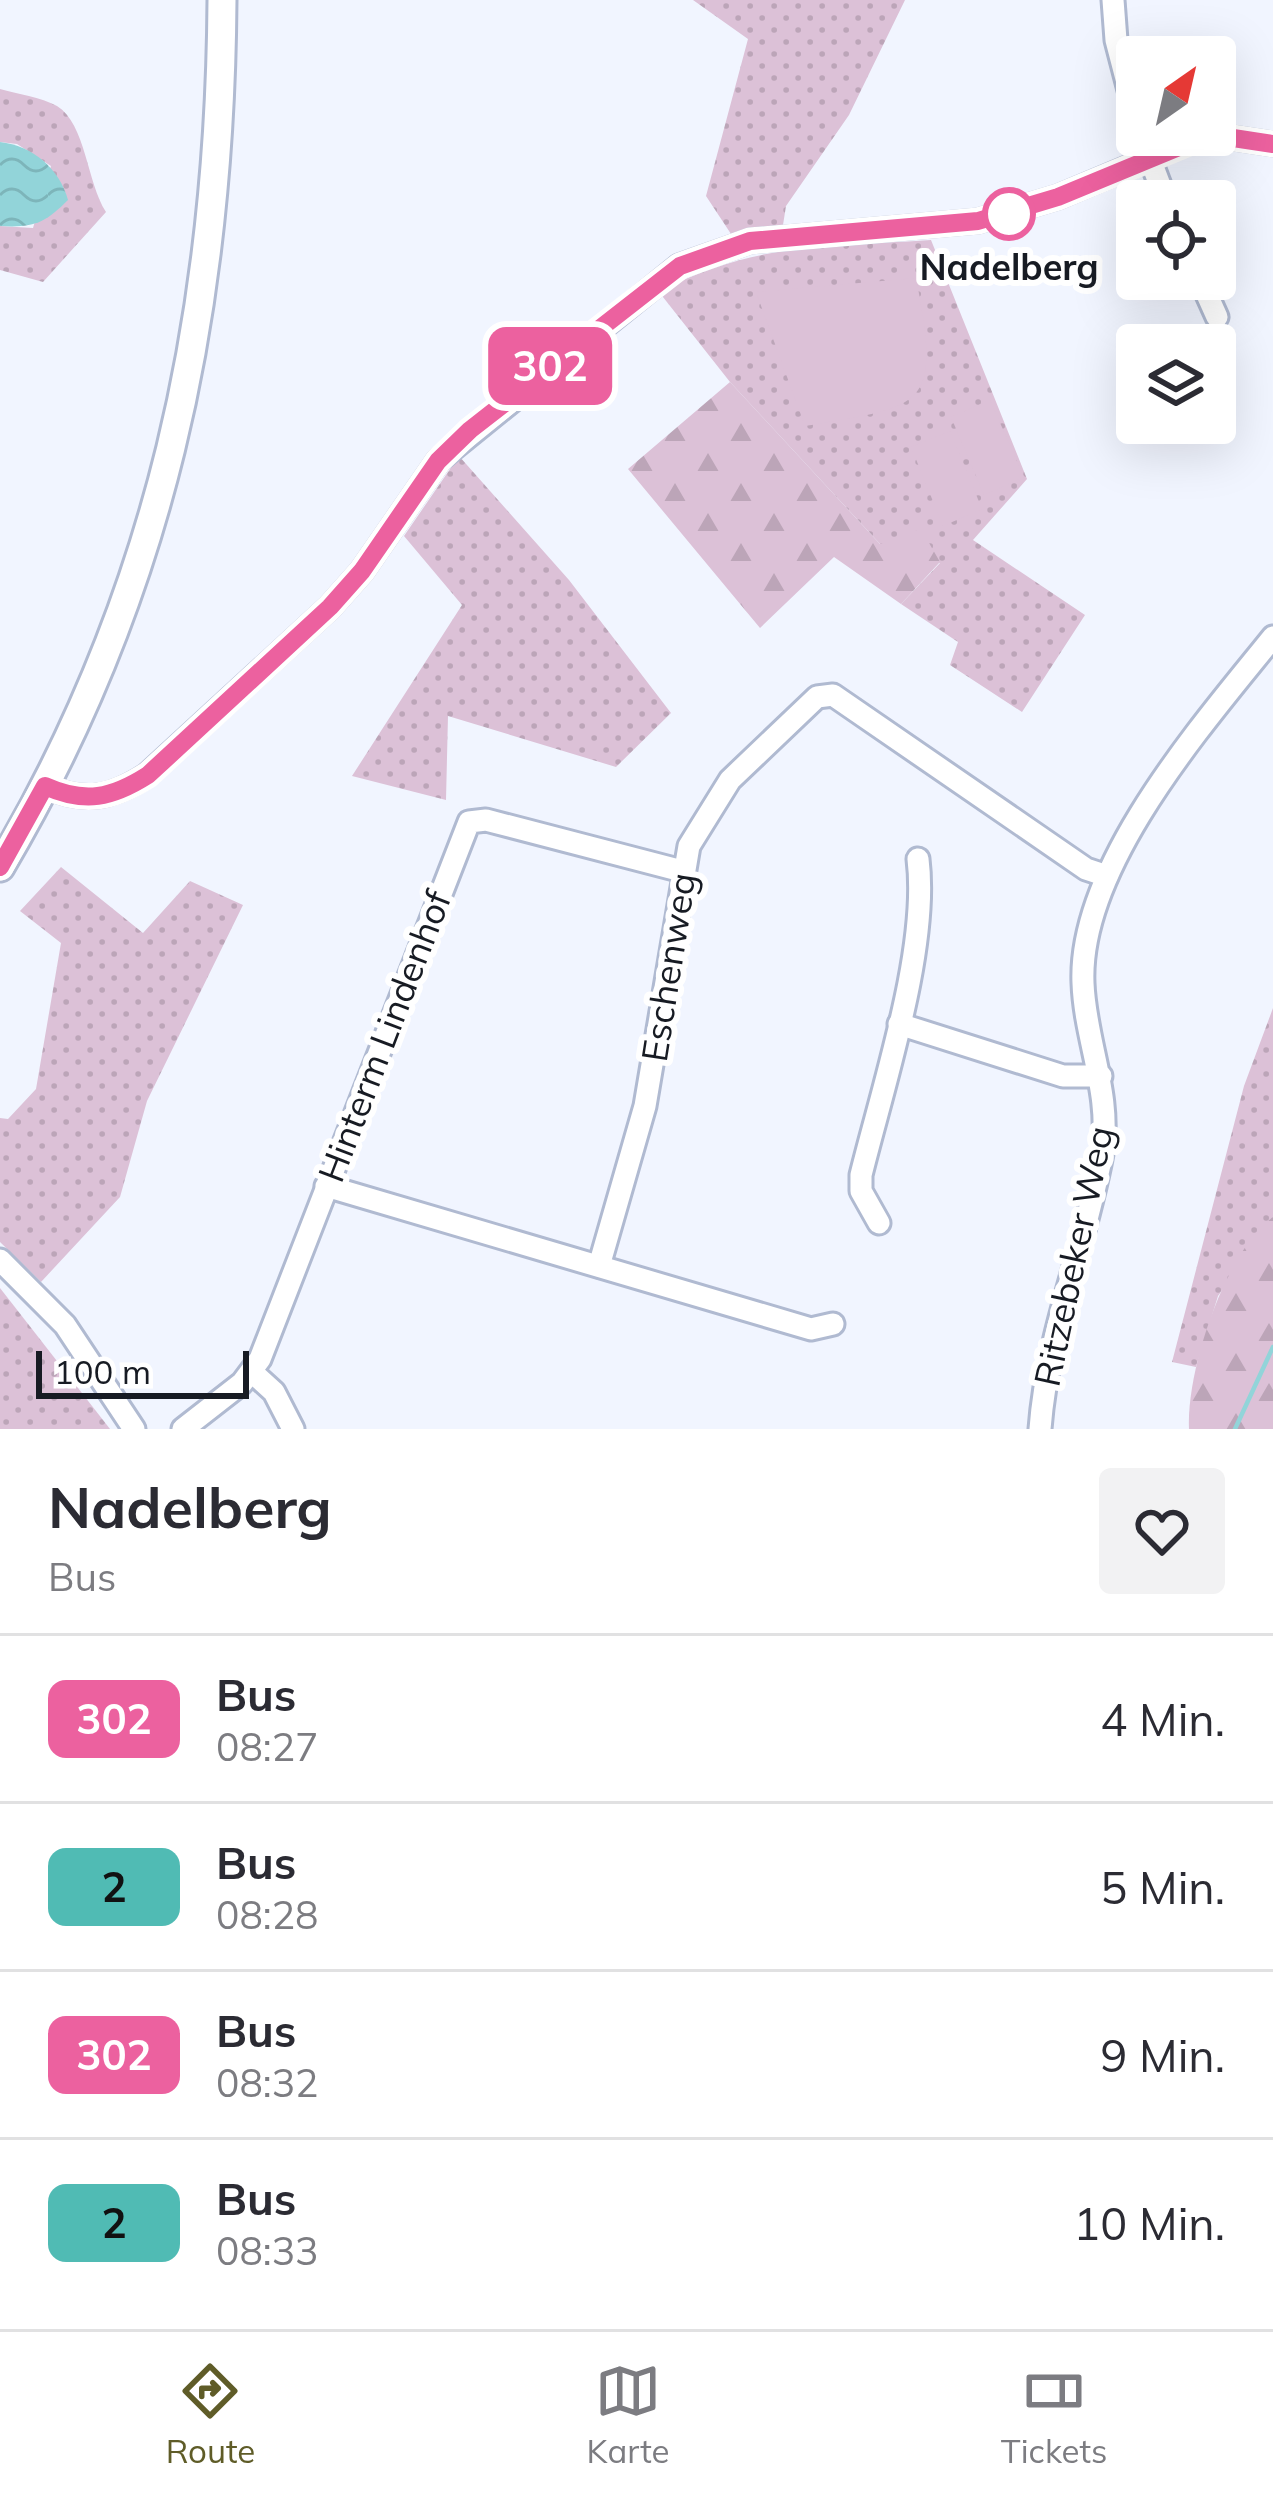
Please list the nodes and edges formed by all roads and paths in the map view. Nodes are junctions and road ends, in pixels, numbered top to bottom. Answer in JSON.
{"nodes":[{"id":1,"x":222,"y":0,"type":"edge"},
{"id":2,"x":1112,"y":0,"type":"edge"},
{"id":3,"x":1116,"y":40,"type":"edge"},
{"id":4,"x":1273,"y":144,"type":"edge"},
{"id":5,"x":1147,"y":156,"type":"edge"},
{"id":6,"x":1148,"y":160,"type":"junction"},
{"id":7,"x":1157,"y":180,"type":"edge"},
{"id":8,"x":1209,"y":300,"type":"edge"},
{"id":9,"x":1217,"y":317,"type":"dead end"},
{"id":10,"x":1273,"y":638,"type":"edge"},
{"id":11,"x":45,"y":786,"type":"junction"},
{"id":12,"x":918,"y":859,"type":"dead end"},
{"id":13,"x":0,"y":867,"type":"edge"},
{"id":14,"x":682,"y":871,"type":"junction"},
{"id":15,"x":1107,"y":876,"type":"junction"},
{"id":16,"x":899,"y":1024,"type":"junction"},
{"id":17,"x":1101,"y":1076,"type":"junction"},
{"id":18,"x":326,"y":1186,"type":"junction"},
{"id":19,"x":879,"y":1223,"type":"dead end"},
{"id":20,"x":0,"y":1260,"type":"edge"},
{"id":21,"x":599,"y":1266,"type":"junction"},
{"id":22,"x":833,"y":1324,"type":"dead end"},
{"id":23,"x":252,"y":1372,"type":"junction"},
{"id":24,"x":134,"y":1429,"type":"edge"},
{"id":25,"x":183,"y":1429,"type":"edge"},
{"id":26,"x":293,"y":1429,"type":"edge"},
{"id":27,"x":1040,"y":1429,"type":"edge"}],
"edges":[{"from":1,"to":11,"type":"main road"},
{"from":2,"to":3,"type":"street"},
{"from":4,"to":6,"type":"street"},
{"from":5,"to":6,"type":"street"},
{"from":6,"to":7,"type":"street"},
{"from":6,"to":11,"type":"street"},
{"from":8,"to":9,"type":"street"},
{"from":10,"to":15,"type":"street","name":"Ritzebeker Weg"},
{"from":11,"to":13,"type":"main road"},
{"from":12,"to":16,"type":"street"},
{"from":14,"to":15,"type":"street","name":"Eschenweg"},
{"from":14,"to":18,"type":"street","name":"Hinterm Lindenhof"},
{"from":14,"to":21,"type":"street","name":"Eschenweg"},
{"from":15,"to":17,"type":"street","name":"Ritzebeker Weg"},
{"from":16,"to":17,"type":"street"},
{"from":16,"to":19,"type":"street"},
{"from":17,"to":27,"type":"street","name":"Ritzebeker Weg"},
{"from":18,"to":21,"type":"street"},
{"from":18,"to":23,"type":"street","name":"Hinterm Lindenhof"},
{"from":20,"to":24,"type":"street"},
{"from":21,"to":22,"type":"street"},
{"from":23,"to":25,"type":"street","name":"Hinterm Lindenhof"},
{"from":23,"to":26,"type":"street"}]}
